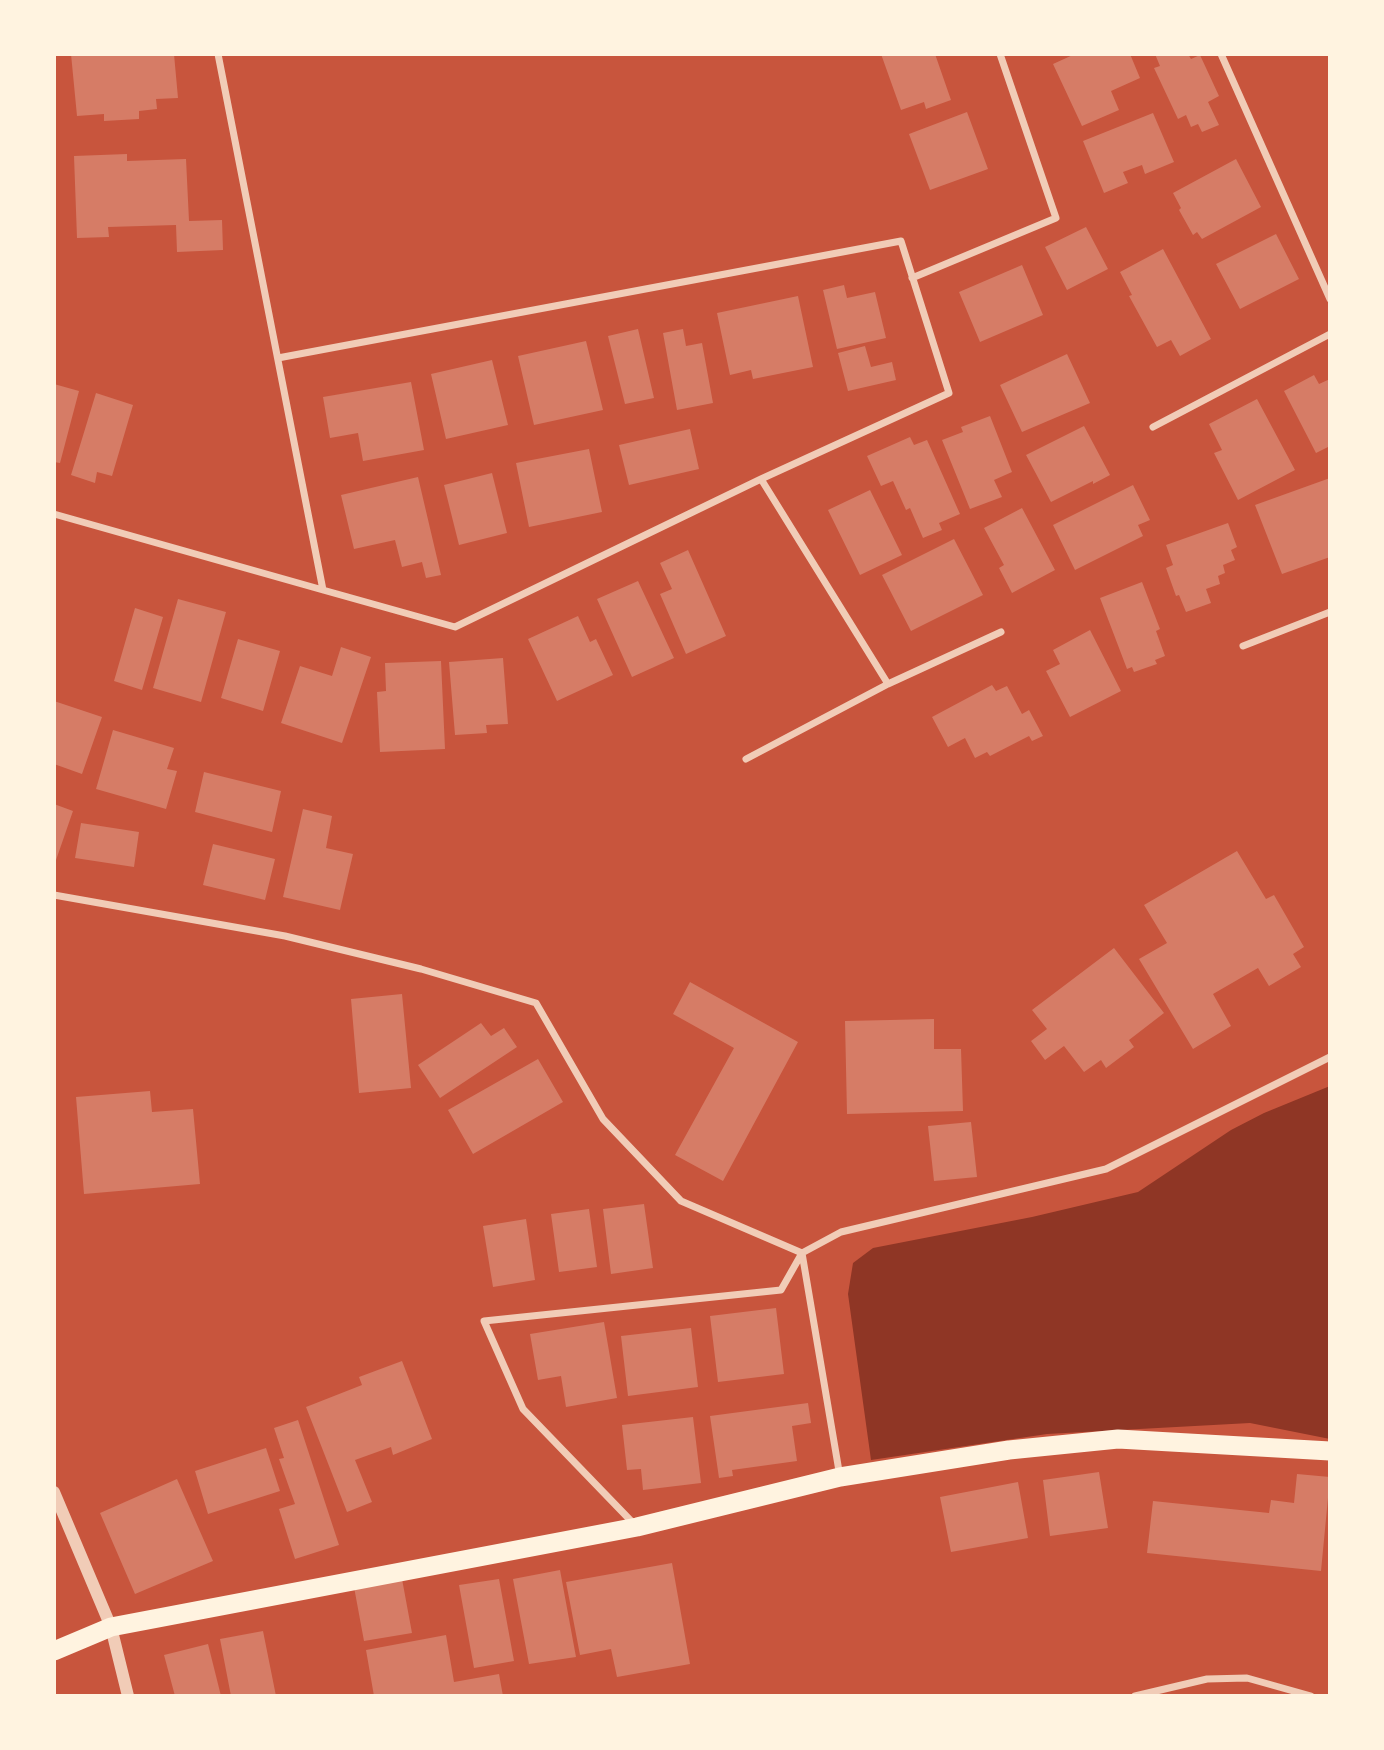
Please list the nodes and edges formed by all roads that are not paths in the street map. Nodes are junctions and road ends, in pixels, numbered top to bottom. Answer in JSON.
{"nodes":[{"id":1,"x":218,"y":54,"type":"edge"},
{"id":2,"x":1000,"y":54,"type":"edge"},
{"id":3,"x":1221,"y":54,"type":"edge"},
{"id":4,"x":912,"y":278,"type":"junction"},
{"id":5,"x":1330,"y":299,"type":"edge"},
{"id":6,"x":1330,"y":334,"type":"edge"},
{"id":7,"x":278,"y":358,"type":"junction"},
{"id":8,"x":1153,"y":427,"type":"dead end"},
{"id":9,"x":761,"y":479,"type":"junction"},
{"id":10,"x":54,"y":514,"type":"edge"},
{"id":11,"x":323,"y":590,"type":"junction"},
{"id":12,"x":1330,"y":612,"type":"edge"},
{"id":13,"x":1001,"y":632,"type":"dead end"},
{"id":14,"x":1243,"y":646,"type":"dead end"},
{"id":15,"x":888,"y":684,"type":"junction"},
{"id":16,"x":746,"y":759,"type":"dead end"},
{"id":17,"x":54,"y":895,"type":"edge"},
{"id":18,"x":1330,"y":1058,"type":"edge"},
{"id":19,"x":802,"y":1253,"type":"junction"},
{"id":20,"x":1330,"y":1451,"type":"edge"},
{"id":21,"x":840,"y":1477,"type":"junction"},
{"id":22,"x":54,"y":1492,"type":"edge"},
{"id":23,"x":637,"y":1527,"type":"junction"},
{"id":24,"x":111,"y":1627,"type":"junction"},
{"id":25,"x":54,"y":1651,"type":"edge"},
{"id":26,"x":128,"y":1696,"type":"edge"},
{"id":27,"x":1135,"y":1696,"type":"edge"},
{"id":28,"x":1311,"y":1696,"type":"edge"}],
"edges":[{"from":1,"to":7,"type":"street"},
{"from":2,"to":4,"type":"street"},
{"from":3,"to":5,"type":"street"},
{"from":4,"to":7,"type":"street"},
{"from":4,"to":9,"type":"street"},
{"from":6,"to":8,"type":"street"},
{"from":7,"to":11,"type":"street"},
{"from":9,"to":11,"type":"street"},
{"from":9,"to":15,"type":"street"},
{"from":10,"to":11,"type":"street"},
{"from":12,"to":14,"type":"street"},
{"from":13,"to":15,"type":"street"},
{"from":15,"to":16,"type":"street"},
{"from":17,"to":19,"type":"street"},
{"from":18,"to":19,"type":"street"},
{"from":19,"to":21,"type":"street"},
{"from":19,"to":23,"type":"street"},
{"from":20,"to":21,"type":"highway"},
{"from":21,"to":23,"type":"highway"},
{"from":22,"to":24,"type":"street"},
{"from":23,"to":24,"type":"highway"},
{"from":24,"to":25,"type":"highway"},
{"from":24,"to":26,"type":"street"},
{"from":27,"to":28,"type":"street"}]}
